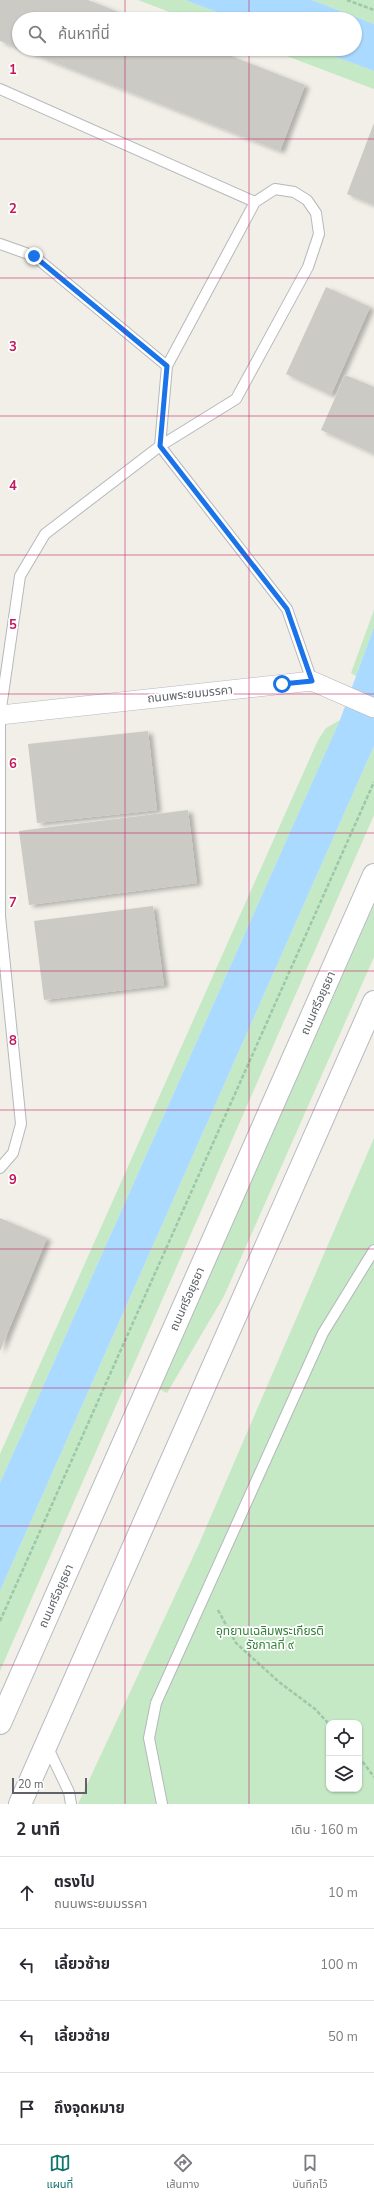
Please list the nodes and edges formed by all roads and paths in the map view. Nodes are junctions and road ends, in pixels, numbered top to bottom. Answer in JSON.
{"nodes":[{"id":1,"x":347,"y":0,"type":"edge"},
{"id":2,"x":374,"y":10,"type":"edge"},
{"id":3,"x":0,"y":89,"type":"edge"},
{"id":4,"x":255,"y":202,"type":"junction"},
{"id":5,"x":0,"y":244,"type":"edge"},
{"id":6,"x":167,"y":366,"type":"junction"},
{"id":7,"x":160,"y":446,"type":"junction"},
{"id":8,"x":312,"y":681,"type":"junction"},
{"id":9,"x":367,"y":705,"type":"edge"},
{"id":10,"x":0,"y":715,"type":"edge"},
{"id":11,"x":374,"y":782,"type":"edge"},
{"id":12,"x":374,"y":875,"type":"edge"},
{"id":13,"x":374,"y":1002,"type":"edge"},
{"id":14,"x":0,"y":1168,"type":"edge"},
{"id":15,"x":374,"y":1250,"type":"edge"},
{"id":16,"x":208,"y":1589,"type":"junction"},
{"id":17,"x":0,"y":1621,"type":"edge"},
{"id":18,"x":326,"y":1721,"type":"edge"},
{"id":19,"x":0,"y":1723,"type":"edge"},
{"id":20,"x":46,"y":1744,"type":"junction"},
{"id":21,"x":362,"y":1761,"type":"edge"},
{"id":22,"x":374,"y":1777,"type":"edge"},
{"id":23,"x":20,"y":1804,"type":"edge"},
{"id":24,"x":71,"y":1804,"type":"edge"},
{"id":25,"x":162,"y":1804,"type":"edge"}],
"edges":[{"from":1,"to":2,"type":"path"},
{"from":3,"to":4,"type":"lane"},
{"from":4,"to":6,"type":"lane"},
{"from":4,"to":7,"type":"lane"},
{"from":5,"to":6,"type":"lane"},
{"from":6,"to":7,"type":"lane"},
{"from":7,"to":8,"type":"lane"},
{"from":7,"to":10,"type":"lane"},
{"from":8,"to":9,"type":"street","name":"ถนนพระยมมรรคา"},
{"from":8,"to":10,"type":"street","name":"ถนนพระยมมรรคา"},
{"from":10,"to":14,"type":"lane"},
{"from":11,"to":17,"type":"path"},
{"from":12,"to":19,"type":"main road","name":"ถนนศรีอยุธยา"},
{"from":13,"to":20,"type":"main road"},
{"from":15,"to":16,"type":"lane"},
{"from":16,"to":18,"type":"path"},
{"from":16,"to":25,"type":"lane"},
{"from":20,"to":23,"type":"main road"},
{"from":20,"to":24,"type":"lane"},
{"from":21,"to":22,"type":"path"}]}
